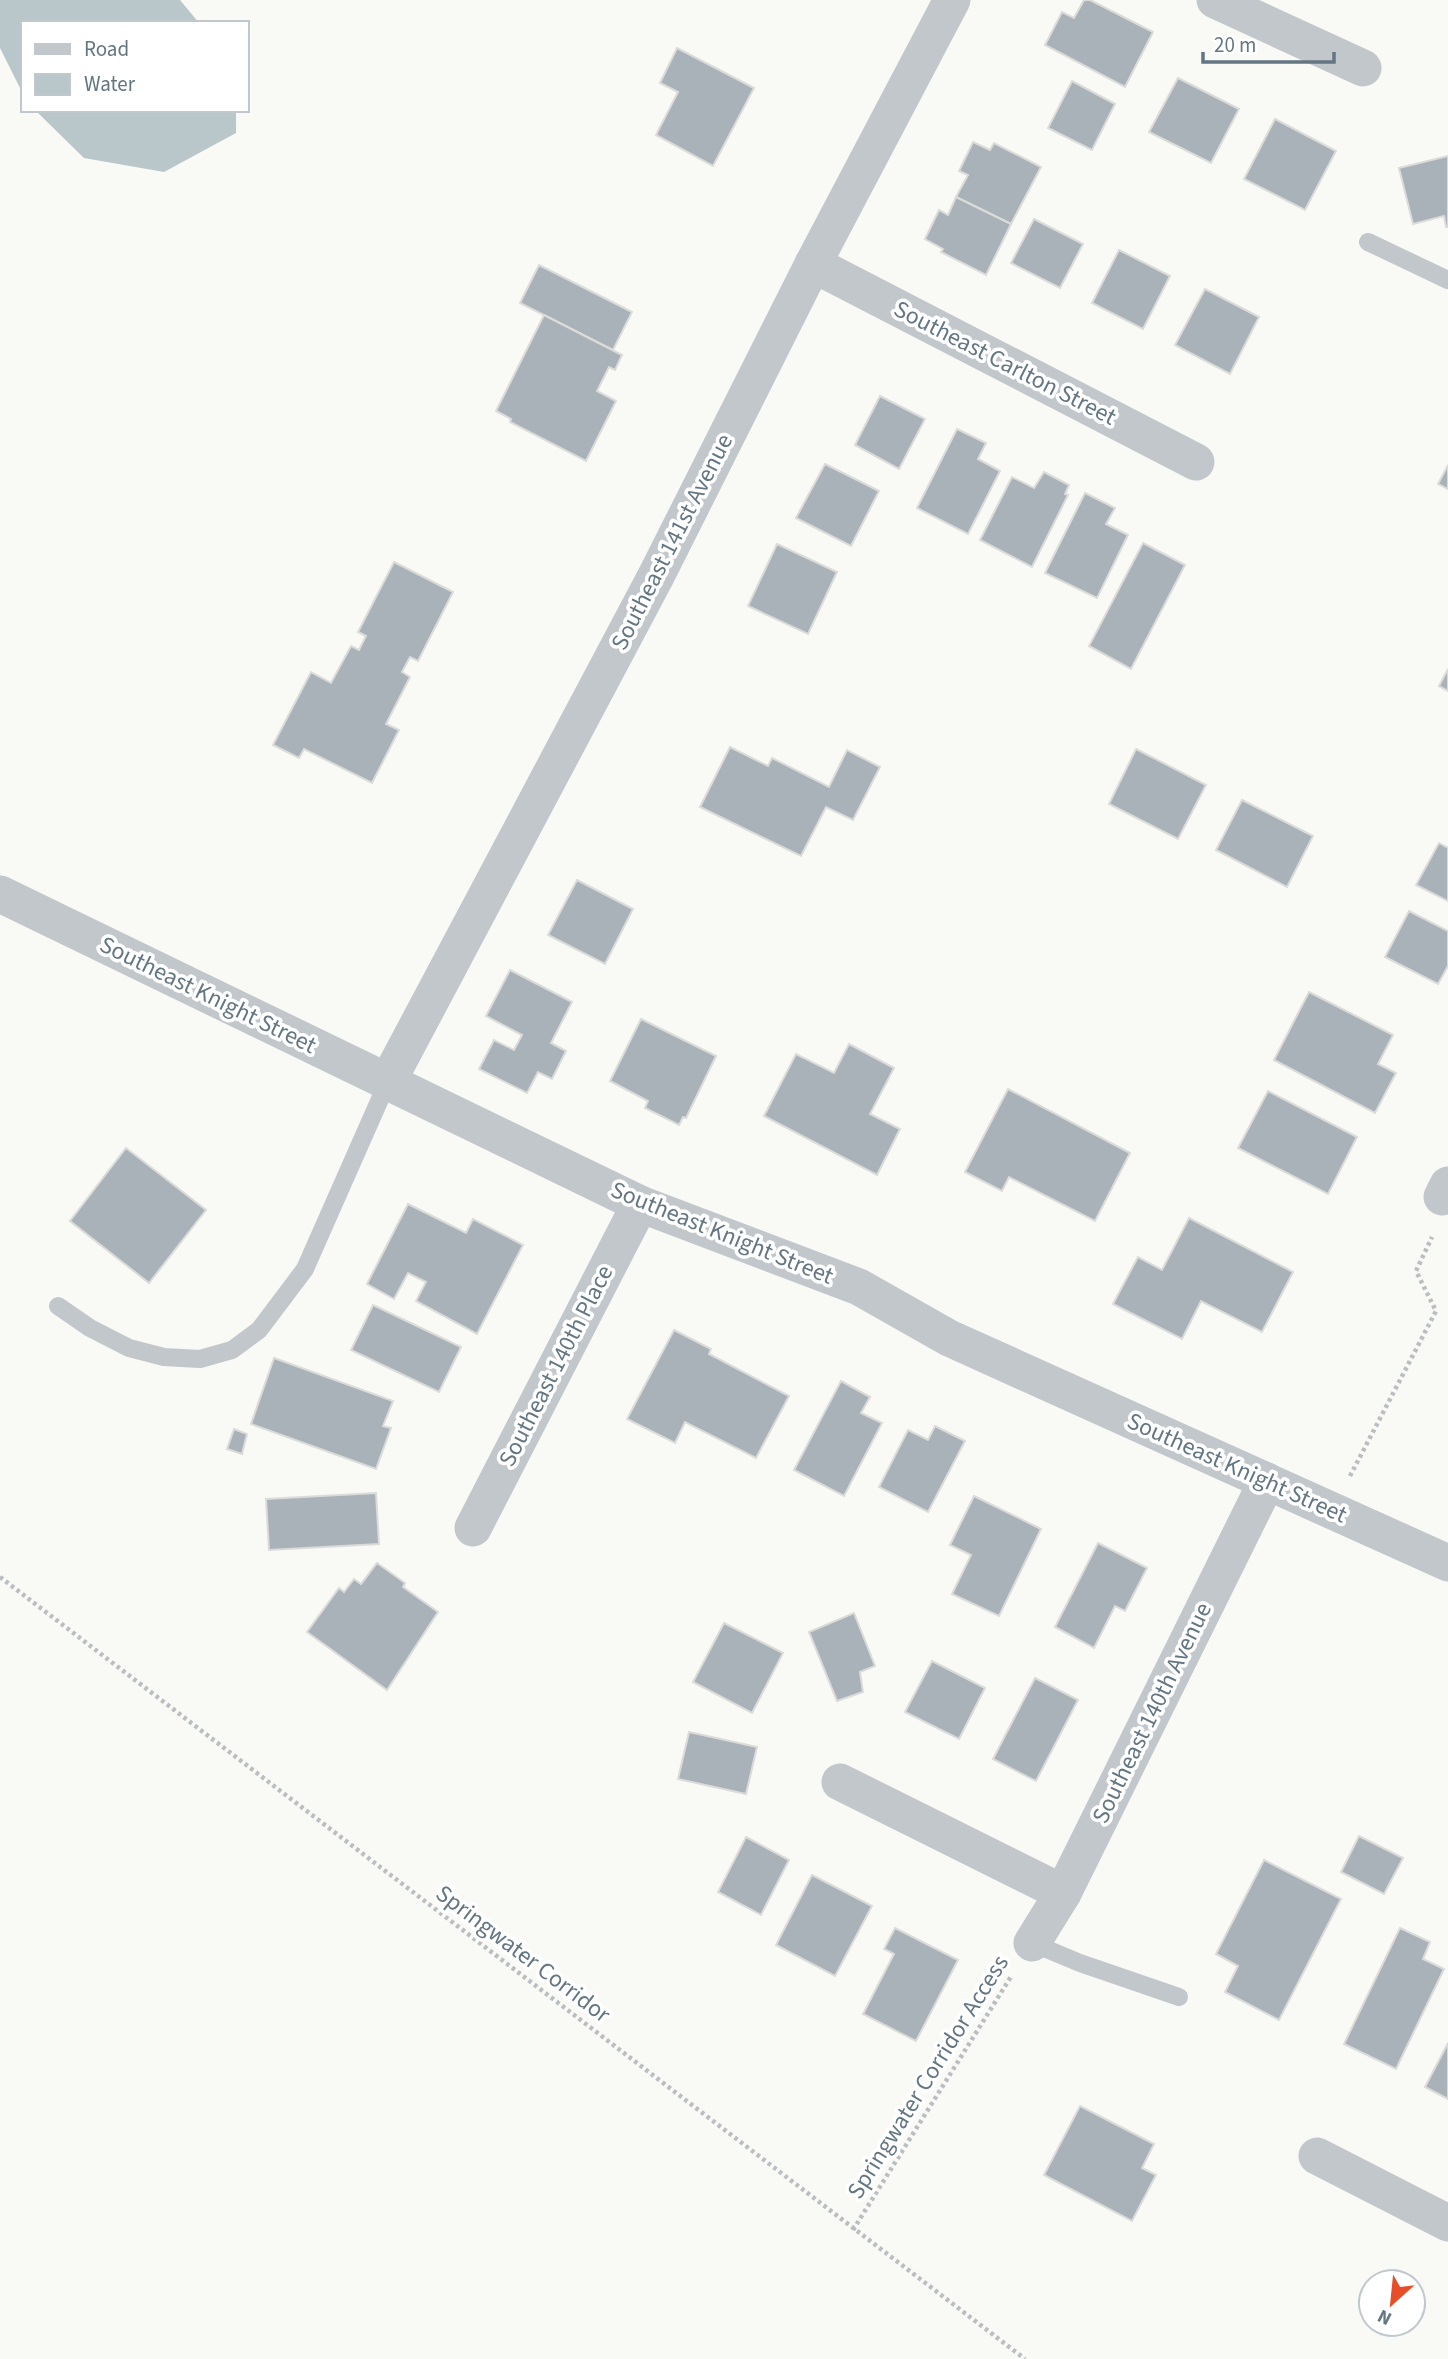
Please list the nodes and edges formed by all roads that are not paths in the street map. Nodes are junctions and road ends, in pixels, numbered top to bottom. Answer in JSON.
{"nodes":[{"id":1,"x":952,"y":0,"type":"edge"},
{"id":2,"x":1216,"y":0,"type":"edge"},
{"id":3,"x":1363,"y":68,"type":"dead end"},
{"id":4,"x":1368,"y":242,"type":"dead end"},
{"id":5,"x":813,"y":264,"type":"junction"},
{"id":6,"x":1448,"y":280,"type":"edge"},
{"id":7,"x":1196,"y":462,"type":"dead end"},
{"id":8,"x":0,"y":894,"type":"edge"},
{"id":9,"x":387,"y":1081,"type":"junction"},
{"id":10,"x":640,"y":1204,"type":"junction"},
{"id":11,"x":58,"y":1306,"type":"dead end"},
{"id":12,"x":1267,"y":1480,"type":"junction"},
{"id":13,"x":473,"y":1528,"type":"dead end"},
{"id":14,"x":1448,"y":1563,"type":"edge"},
{"id":15,"x":840,"y":1782,"type":"dead end"},
{"id":16,"x":1063,"y":1893,"type":"junction"},
{"id":17,"x":1032,"y":1943,"type":"joint"},
{"id":18,"x":1180,"y":1997,"type":"dead end"},
{"id":19,"x":1317,"y":2156,"type":"dead end"},
{"id":20,"x":1448,"y":2223,"type":"edge"}],
"edges":[{"from":1,"to":5,"type":"street","name":"Southeast 141st Avenue"},
{"from":2,"to":3,"type":"street"},
{"from":4,"to":6,"type":"lane"},
{"from":5,"to":7,"type":"street","name":"Southeast Carlton Street"},
{"from":5,"to":9,"type":"street","name":"Southeast 141st Avenue"},
{"from":8,"to":9,"type":"street","name":"Southeast Knight Street"},
{"from":9,"to":10,"type":"street","name":"Southeast Knight Street"},
{"from":9,"to":11,"type":"lane"},
{"from":10,"to":12,"type":"street","name":"Southeast Knight Street"},
{"from":10,"to":13,"type":"street","name":"Southeast 140th Place"},
{"from":12,"to":14,"type":"street","name":"Southeast Knight Street"},
{"from":12,"to":16,"type":"street","name":"Southeast 140th Avenue"},
{"from":15,"to":16,"type":"street"},
{"from":16,"to":17,"type":"street","name":"Southeast 140th Avenue"},
{"from":17,"to":18,"type":"lane"},
{"from":19,"to":20,"type":"street"}]}
